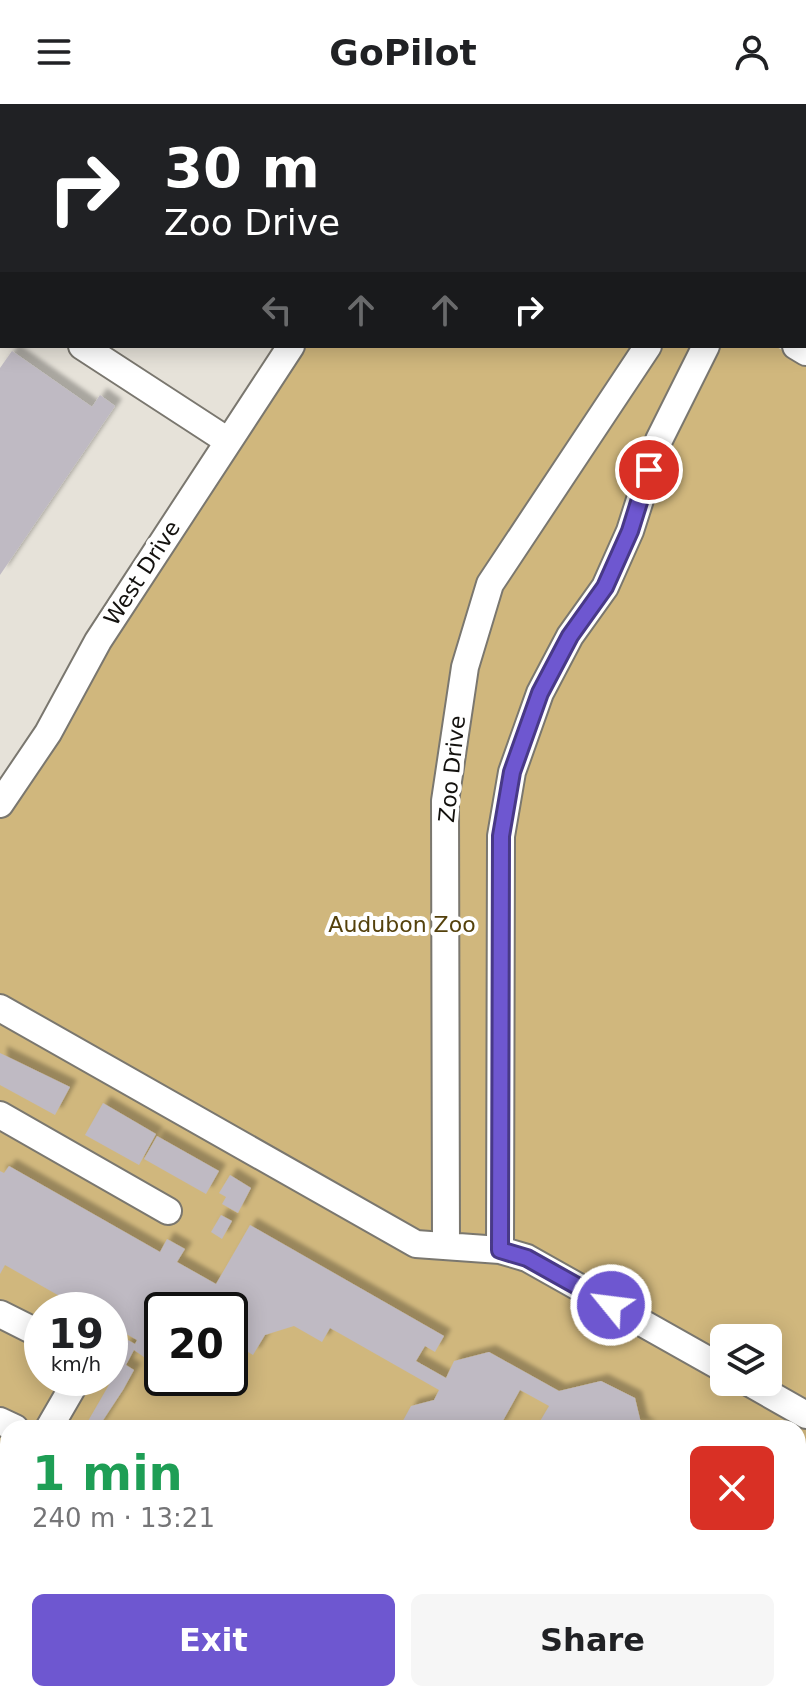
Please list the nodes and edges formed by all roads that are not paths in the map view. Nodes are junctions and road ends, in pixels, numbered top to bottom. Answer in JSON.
{"nodes":[{"id":1,"x":85,"y":348,"type":"edge"},
{"id":2,"x":290,"y":348,"type":"edge"},
{"id":3,"x":647,"y":348,"type":"edge"},
{"id":4,"x":705,"y":348,"type":"edge"},
{"id":5,"x":228,"y":441,"type":"junction"},
{"id":6,"x":0,"y":804,"type":"edge"},
{"id":7,"x":0,"y":1008,"type":"edge"},
{"id":8,"x":0,"y":1115,"type":"edge"},
{"id":9,"x":168,"y":1211,"type":"dead end"},
{"id":10,"x":446,"y":1244,"type":"junction"},
{"id":11,"x":500,"y":1250,"type":"junction"},
{"id":12,"x":0,"y":1314,"type":"edge"},
{"id":13,"x":24,"y":1326,"type":"edge"},
{"id":14,"x":710,"y":1361,"type":"edge"},
{"id":15,"x":68,"y":1396,"type":"edge"},
{"id":16,"x":773,"y":1396,"type":"edge"},
{"id":17,"x":806,"y":1415,"type":"edge"},
{"id":18,"x":54,"y":1420,"type":"edge"}],
"edges":[{"from":1,"to":5,"type":"street"},
{"from":2,"to":5,"type":"street","name":"West Drive"},
{"from":3,"to":10,"type":"street","name":"Zoo Drive"},
{"from":4,"to":11,"type":"street"},
{"from":5,"to":6,"type":"street","name":"West Drive"},
{"from":7,"to":10,"type":"street"},
{"from":8,"to":9,"type":"street"},
{"from":10,"to":11,"type":"street"},
{"from":11,"to":14,"type":"street"},
{"from":12,"to":13,"type":"street"},
{"from":15,"to":18,"type":"street"},
{"from":16,"to":17,"type":"street"}]}
